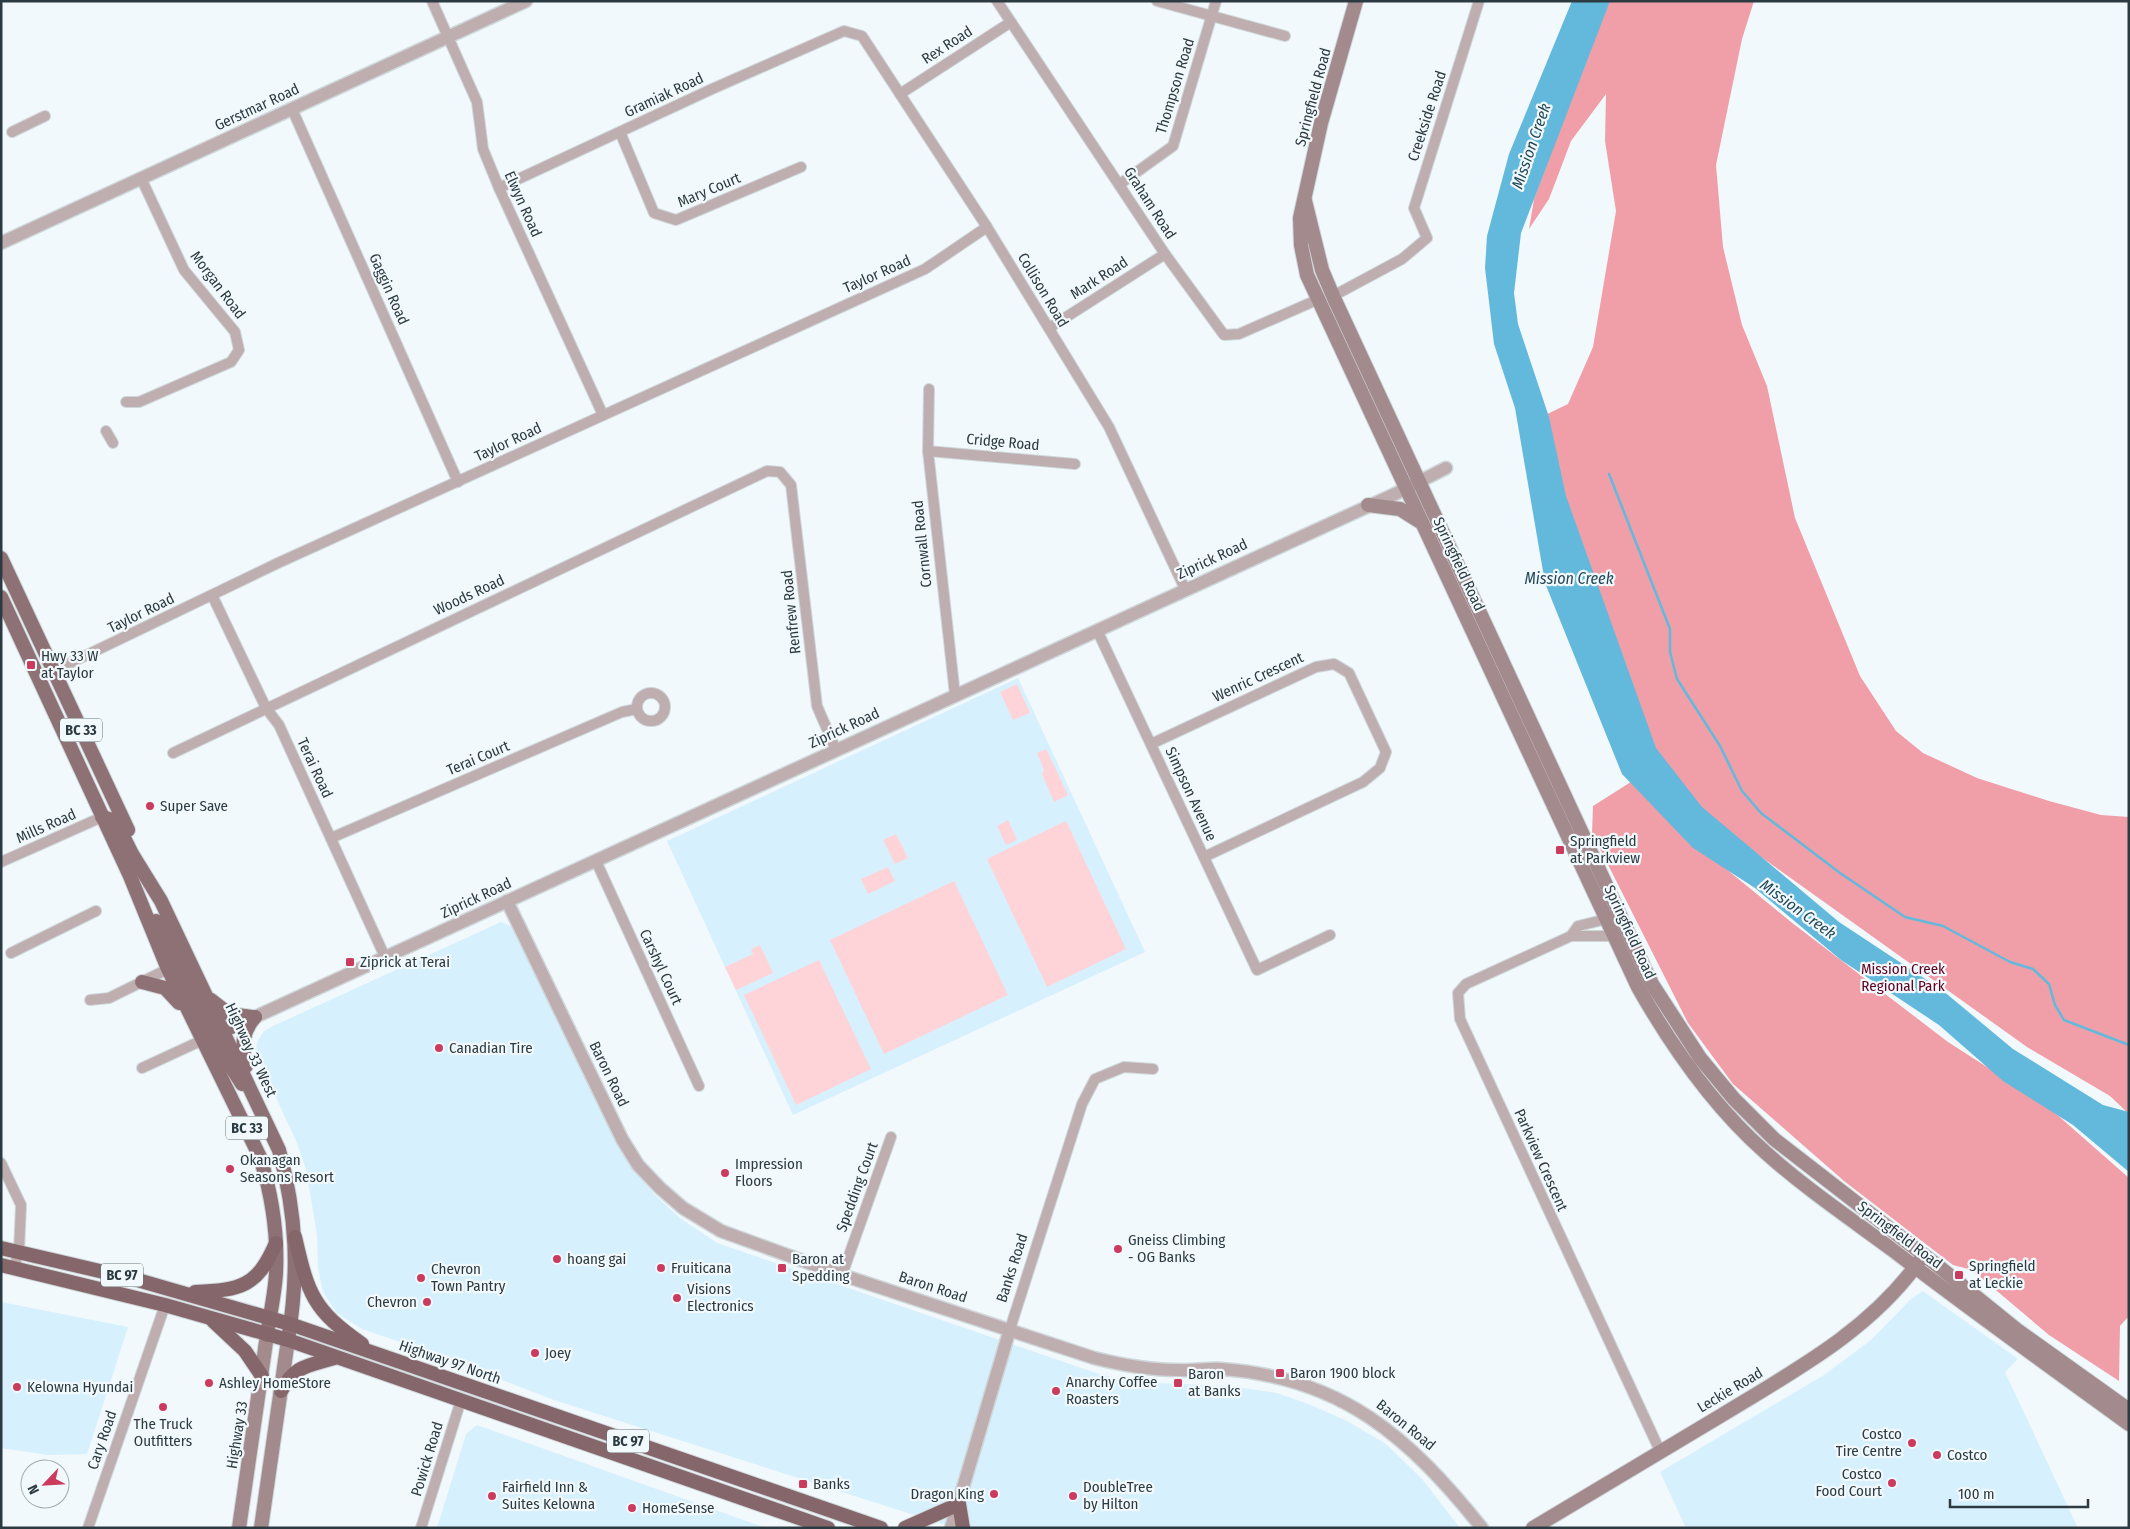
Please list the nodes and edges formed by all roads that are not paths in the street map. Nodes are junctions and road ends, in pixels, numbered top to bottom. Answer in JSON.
{"nodes":[{"id":1,"x":432,"y":1,"type":"edge"},
{"id":2,"x":526,"y":1,"type":"edge"},
{"id":3,"x":997,"y":1,"type":"edge"},
{"id":4,"x":1157,"y":1,"type":"edge"},
{"id":5,"x":1216,"y":1,"type":"edge"},
{"id":6,"x":1356,"y":1,"type":"edge"},
{"id":7,"x":1479,"y":1,"type":"edge"},
{"id":8,"x":1212,"y":16,"type":"junction"},
{"id":9,"x":1011,"y":22,"type":"junction"},
{"id":10,"x":844,"y":31,"type":"joint"},
{"id":11,"x":1285,"y":36,"type":"dead end"},
{"id":12,"x":448,"y":37,"type":"junction"},
{"id":13,"x":900,"y":94,"type":"junction"},
{"id":14,"x":292,"y":109,"type":"junction"},
{"id":15,"x":45,"y":116,"type":"dead end"},
{"id":16,"x":12,"y":132,"type":"dead end"},
{"id":17,"x":620,"y":132,"type":"junction"},
{"id":18,"x":801,"y":167,"type":"dead end"},
{"id":19,"x":140,"y":178,"type":"junction"},
{"id":20,"x":1120,"y":184,"type":"junction"},
{"id":21,"x":499,"y":188,"type":"junction"},
{"id":22,"x":1305,"y":201,"type":"junction"},
{"id":23,"x":987,"y":226,"type":"junction"},
{"id":24,"x":1,"y":242,"type":"edge"},
{"id":25,"x":1165,"y":254,"type":"junction"},
{"id":26,"x":1333,"y":296,"type":"junction"},
{"id":27,"x":1319,"y":299,"type":"junction"},
{"id":28,"x":1048,"y":328,"type":"junction"},
{"id":29,"x":930,"y":389,"type":"dead end"},
{"id":30,"x":126,"y":402,"type":"dead end"},
{"id":31,"x":603,"y":414,"type":"junction"},
{"id":32,"x":106,"y":431,"type":"dead end"},
{"id":33,"x":113,"y":443,"type":"dead end"},
{"id":34,"x":928,"y":450,"type":"junction"},
{"id":35,"x":1075,"y":464,"type":"dead end"},
{"id":36,"x":1446,"y":468,"type":"dead end"},
{"id":37,"x":780,"y":472,"type":"joint"},
{"id":38,"x":458,"y":482,"type":"junction"},
{"id":39,"x":1420,"y":482,"type":"junction"},
{"id":40,"x":1406,"y":489,"type":"junction"},
{"id":41,"x":1368,"y":506,"type":"junction"},
{"id":42,"x":1422,"y":522,"type":"junction"},
{"id":43,"x":1,"y":558,"type":"edge"},
{"id":44,"x":1186,"y":589,"type":"junction"},
{"id":45,"x":212,"y":595,"type":"junction"},
{"id":46,"x":1,"y":598,"type":"edge"},
{"id":47,"x":1097,"y":630,"type":"junction"},
{"id":48,"x":54,"y":671,"type":"junction"},
{"id":49,"x":39,"y":678,"type":"junction"},
{"id":50,"x":955,"y":695,"type":"junction"},
{"id":51,"x":266,"y":708,"type":"junction"},
{"id":52,"x":637,"y":709,"type":"dead end"},
{"id":53,"x":1151,"y":744,"type":"junction"},
{"id":54,"x":836,"y":750,"type":"junction"},
{"id":55,"x":173,"y":753,"type":"dead end"},
{"id":56,"x":102,"y":817,"type":"junction"},
{"id":57,"x":331,"y":838,"type":"junction"},
{"id":58,"x":1204,"y":857,"type":"junction"},
{"id":59,"x":596,"y":861,"type":"junction"},
{"id":60,"x":1,"y":862,"type":"edge"},
{"id":61,"x":130,"y":876,"type":"junction"},
{"id":62,"x":161,"y":901,"type":"junction"},
{"id":63,"x":508,"y":901,"type":"junction"},
{"id":64,"x":96,"y":911,"type":"dead end"},
{"id":65,"x":1621,"y":916,"type":"junction"},
{"id":66,"x":1606,"y":918,"type":"junction"},
{"id":67,"x":1330,"y":935,"type":"dead end"},
{"id":68,"x":1571,"y":936,"type":"junction"},
{"id":69,"x":1614,"y":936,"type":"junction"},
{"id":70,"x":11,"y":953,"type":"dead end"},
{"id":71,"x":385,"y":957,"type":"junction"},
{"id":72,"x":168,"y":969,"type":"junction"},
{"id":73,"x":142,"y":982,"type":"junction"},
{"id":74,"x":207,"y":995,"type":"junction"},
{"id":75,"x":90,"y":1000,"type":"dead end"},
{"id":76,"x":255,"y":1017,"type":"junction"},
{"id":77,"x":193,"y":1022,"type":"junction"},
{"id":78,"x":224,"y":1030,"type":"junction"},
{"id":79,"x":205,"y":1039,"type":"junction"},
{"id":80,"x":142,"y":1068,"type":"dead end"},
{"id":81,"x":1153,"y":1069,"type":"dead end"},
{"id":82,"x":251,"y":1086,"type":"junction"},
{"id":83,"x":699,"y":1086,"type":"dead end"},
{"id":84,"x":265,"y":1118,"type":"junction"},
{"id":85,"x":891,"y":1137,"type":"dead end"},
{"id":86,"x":1,"y":1163,"type":"edge"},
{"id":87,"x":295,"y":1237,"type":"junction"},
{"id":88,"x":276,"y":1243,"type":"junction"},
{"id":89,"x":1,"y":1248,"type":"edge"},
{"id":90,"x":19,"y":1251,"type":"junction"},
{"id":91,"x":1924,"y":1255,"type":"junction"},
{"id":92,"x":8,"y":1267,"type":"edge"},
{"id":93,"x":1915,"y":1267,"type":"junction"},
{"id":94,"x":842,"y":1274,"type":"junction"},
{"id":95,"x":181,"y":1292,"type":"junction"},
{"id":96,"x":164,"y":1305,"type":"junction"},
{"id":97,"x":211,"y":1318,"type":"junction"},
{"id":98,"x":269,"y":1318,"type":"junction"},
{"id":99,"x":290,"y":1324,"type":"junction"},
{"id":100,"x":1010,"y":1329,"type":"junction"},
{"id":101,"x":267,"y":1335,"type":"junction"},
{"id":102,"x":288,"y":1340,"type":"junction"},
{"id":103,"x":375,"y":1354,"type":"junction"},
{"id":104,"x":334,"y":1358,"type":"junction"},
{"id":105,"x":262,"y":1376,"type":"junction"},
{"id":106,"x":281,"y":1391,"type":"junction"},
{"id":107,"x":486,"y":1392,"type":"junction"},
{"id":108,"x":461,"y":1400,"type":"junction"},
{"id":109,"x":2129,"y":1410,"type":"edge"},
{"id":110,"x":2129,"y":1424,"type":"edge"},
{"id":111,"x":1660,"y":1452,"type":"junction"},
{"id":112,"x":959,"y":1504,"type":"junction"},
{"id":113,"x":88,"y":1528,"type":"edge"},
{"id":114,"x":239,"y":1528,"type":"edge"},
{"id":115,"x":260,"y":1528,"type":"edge"},
{"id":116,"x":421,"y":1528,"type":"edge"},
{"id":117,"x":828,"y":1528,"type":"edge"},
{"id":118,"x":881,"y":1528,"type":"edge"},
{"id":119,"x":905,"y":1528,"type":"edge"},
{"id":120,"x":951,"y":1528,"type":"edge"},
{"id":121,"x":963,"y":1528,"type":"edge"},
{"id":122,"x":1482,"y":1528,"type":"edge"},
{"id":123,"x":1533,"y":1528,"type":"edge"}],
"edges":[{"from":1,"to":12,"type":"street","name":"Elwyn Road"},
{"from":2,"to":12,"type":"street","name":"Gerstmar Road"},
{"from":3,"to":9,"type":"street","name":"Graham Road"},
{"from":4,"to":8,"type":"street"},
{"from":5,"to":8,"type":"street","name":"Thompson Road"},
{"from":6,"to":22,"type":"main road","name":"Springfield Road"},
{"from":7,"to":26,"type":"street","name":"Creekside Road"},
{"from":8,"to":11,"type":"street"},
{"from":8,"to":20,"type":"street","name":"Thompson Road"},
{"from":9,"to":13,"type":"street","name":"Rex Road"},
{"from":9,"to":20,"type":"street","name":"Graham Road"},
{"from":10,"to":13,"type":"street","name":"Collison Road"},
{"from":10,"to":17,"type":"street","name":"Gramiak Road"},
{"from":12,"to":14,"type":"street","name":"Gerstmar Road"},
{"from":12,"to":21,"type":"street","name":"Elwyn Road"},
{"from":13,"to":23,"type":"street","name":"Collison Road"},
{"from":14,"to":19,"type":"street","name":"Gerstmar Road"},
{"from":14,"to":38,"type":"street","name":"Gaggin Road"},
{"from":15,"to":16,"type":"street"},
{"from":17,"to":18,"type":"street","name":"Mary Court"},
{"from":17,"to":21,"type":"street","name":"Gramiak Road"},
{"from":19,"to":24,"type":"street","name":"Gerstmar Road"},
{"from":19,"to":30,"type":"street","name":"Morgan Road"},
{"from":20,"to":25,"type":"street","name":"Graham Road"},
{"from":21,"to":31,"type":"street","name":"Elwyn Road"},
{"from":22,"to":26,"type":"main road","name":"Springfield Road"},
{"from":22,"to":27,"type":"main road","name":"Springfield Road"},
{"from":23,"to":28,"type":"street","name":"Collison Road"},
{"from":23,"to":31,"type":"street","name":"Taylor Road"},
{"from":25,"to":27,"type":"street","name":"Graham Road"},
{"from":25,"to":28,"type":"street","name":"Mark Road"},
{"from":26,"to":39,"type":"main road","name":"Springfield Road"},
{"from":27,"to":40,"type":"main road","name":"Springfield Road"},
{"from":28,"to":44,"type":"street","name":"Collison Road"},
{"from":29,"to":34,"type":"street","name":"Cornwall Road"},
{"from":31,"to":38,"type":"street","name":"Taylor Road"},
{"from":32,"to":33,"type":"street"},
{"from":34,"to":35,"type":"street","name":"Cridge Road"},
{"from":34,"to":50,"type":"street","name":"Cornwall Road"},
{"from":36,"to":39,"type":"street","name":"Ziprick Road"},
{"from":37,"to":51,"type":"street","name":"Woods Road"},
{"from":37,"to":54,"type":"street","name":"Renfrew Road"},
{"from":38,"to":45,"type":"street","name":"Taylor Road"},
{"from":39,"to":40,"type":"street","name":"Ziprick Road"},
{"from":39,"to":65,"type":"main road","name":"Springfield Road"},
{"from":40,"to":41,"type":"street","name":"Ziprick Road"},
{"from":40,"to":42,"type":"main road","name":"Springfield Road"},
{"from":41,"to":42,"type":"main road"},
{"from":41,"to":44,"type":"street","name":"Ziprick Road"},
{"from":42,"to":66,"type":"main road","name":"Springfield Road"},
{"from":43,"to":48,"type":"main road","number":"BC 33"},
{"from":44,"to":47,"type":"street","name":"Ziprick Road"},
{"from":45,"to":48,"type":"street","name":"Taylor Road"},
{"from":45,"to":51,"type":"street","name":"Terai Road"},
{"from":46,"to":49,"type":"main road","name":"Highway 33 West","number":"BC 33"},
{"from":47,"to":50,"type":"street","name":"Ziprick Road"},
{"from":47,"to":53,"type":"street","name":"Simpson Avenue"},
{"from":48,"to":49,"type":"street","name":"Taylor Road"},
{"from":48,"to":62,"type":"main road","number":"BC 33"},
{"from":49,"to":56,"type":"main road","name":"Highway 33 West","number":"BC 33"},
{"from":50,"to":54,"type":"street","name":"Ziprick Road"},
{"from":51,"to":55,"type":"street","name":"Woods Road"},
{"from":51,"to":57,"type":"street","name":"Terai Road"},
{"from":52,"to":57,"type":"street","name":"Terai Court"},
{"from":53,"to":58,"type":"street","name":"Simpson Avenue"},
{"from":53,"to":58,"type":"street","name":"Wenric Crescent"},
{"from":54,"to":59,"type":"street","name":"Ziprick Road"},
{"from":56,"to":60,"type":"street","name":"Mills Road"},
{"from":56,"to":61,"type":"main road","name":"Highway 33 West","number":"BC 33"},
{"from":56,"to":62,"type":"main road","name":"Highway 33 West","number":"BC 33"},
{"from":57,"to":71,"type":"street","name":"Terai Road"},
{"from":58,"to":67,"type":"street","name":"Simpson Avenue"},
{"from":59,"to":63,"type":"street","name":"Ziprick Road"},
{"from":59,"to":83,"type":"street","name":"Carshyl Court"},
{"from":61,"to":72,"type":"main road","name":"Highway 33 West","number":"BC 33"},
{"from":61,"to":78,"type":"main road"},
{"from":62,"to":74,"type":"main road","name":"Highway 33 West","number":"BC 33"},
{"from":63,"to":71,"type":"street","name":"Ziprick Road"},
{"from":63,"to":94,"type":"street","name":"Baron Road"},
{"from":64,"to":70,"type":"street"},
{"from":65,"to":66,"type":"street","name":"Parkview Crescent"},
{"from":65,"to":91,"type":"main road","name":"Springfield Road"},
{"from":66,"to":68,"type":"street","name":"Parkview Crescent"},
{"from":66,"to":69,"type":"main road","name":"Springfield Road"},
{"from":68,"to":69,"type":"street","name":"Parkview Crescent"},
{"from":68,"to":111,"type":"street","name":"Parkview Crescent"},
{"from":69,"to":93,"type":"main road","name":"Springfield Road"},
{"from":71,"to":76,"type":"street","name":"Ziprick Road"},
{"from":72,"to":73,"type":"street"},
{"from":72,"to":77,"type":"main road","name":"Highway 33 West","number":"BC 33"},
{"from":72,"to":79,"type":"main road"},
{"from":73,"to":75,"type":"street"},
{"from":73,"to":77,"type":"main road"},
{"from":74,"to":76,"type":"main road"},
{"from":74,"to":78,"type":"main road","name":"Highway 33 West","number":"BC 33"},
{"from":76,"to":78,"type":"main road"},
{"from":76,"to":82,"type":"main road"},
{"from":77,"to":79,"type":"main road","name":"Highway 33 West","number":"BC 33"},
{"from":78,"to":79,"type":"street"},
{"from":78,"to":82,"type":"main road","name":"Highway 33 West","number":"BC 33"},
{"from":79,"to":80,"type":"street"},
{"from":79,"to":84,"type":"main road"},
{"from":79,"to":88,"type":"main road","name":"Highway 33 West","number":"BC 33"},
{"from":81,"to":100,"type":"street","name":"Banks Road"},
{"from":82,"to":84,"type":"main road","name":"Highway 33 West","number":"BC 33"},
{"from":84,"to":87,"type":"main road","name":"Highway 33 West","number":"BC 33"},
{"from":85,"to":94,"type":"street","name":"Spedding Court"},
{"from":86,"to":90,"type":"street"},
{"from":87,"to":99,"type":"main road","name":"Highway 33 West","number":"BC 33"},
{"from":87,"to":103,"type":"highway"},
{"from":88,"to":95,"type":"highway"},
{"from":88,"to":98,"type":"main road","name":"Highway 33 West","number":"BC 33"},
{"from":89,"to":90,"type":"highway","name":"Highway 97 North","number":"BC 97"},
{"from":90,"to":92,"type":"street"},
{"from":90,"to":95,"type":"highway","name":"Highway 97 North","number":"BC 97"},
{"from":91,"to":93,"type":"main road","name":"Leckie Road"},
{"from":91,"to":109,"type":"main road","name":"Springfield Road"},
{"from":92,"to":96,"type":"highway","number":"BC 97"},
{"from":93,"to":110,"type":"main road","name":"Springfield Road"},
{"from":93,"to":111,"type":"main road","name":"Leckie Road"},
{"from":94,"to":100,"type":"street","name":"Baron Road"},
{"from":95,"to":98,"type":"highway","name":"Highway 97 North","number":"BC 97"},
{"from":96,"to":97,"type":"highway","number":"BC 97"},
{"from":96,"to":113,"type":"street","name":"Cary Road"},
{"from":97,"to":101,"type":"highway","number":"BC 97"},
{"from":97,"to":105,"type":"highway"},
{"from":98,"to":99,"type":"highway","name":"Highway 97 North","number":"BC 97"},
{"from":98,"to":101,"type":"main road","name":"Highway 33","number":"BC 33"},
{"from":99,"to":102,"type":"main road","number":"BC 33"},
{"from":99,"to":103,"type":"highway","name":"Highway 97 North","number":"BC 97"},
{"from":100,"to":112,"type":"street","name":"Banks Road"},
{"from":100,"to":122,"type":"street","name":"Baron Road"},
{"from":101,"to":102,"type":"highway","number":"BC 97"},
{"from":101,"to":105,"type":"main road","name":"Highway 33","number":"BC 33"},
{"from":102,"to":104,"type":"highway","number":"BC 97"},
{"from":102,"to":106,"type":"main road","number":"BC 33"},
{"from":103,"to":107,"type":"highway","name":"Highway 97 North","number":"BC 97"},
{"from":104,"to":106,"type":"highway"},
{"from":104,"to":108,"type":"highway","number":"BC 97"},
{"from":105,"to":114,"type":"main road","name":"Highway 33","number":"BC 33"},
{"from":106,"to":115,"type":"main road","number":"BC 33"},
{"from":107,"to":108,"type":"highway"},
{"from":107,"to":118,"type":"highway","name":"Highway 97 North","number":"BC 97"},
{"from":108,"to":116,"type":"street","name":"Powick Road"},
{"from":108,"to":117,"type":"highway","number":"BC 97"},
{"from":111,"to":123,"type":"main road","name":"Leckie Road"},
{"from":112,"to":119,"type":"highway"},
{"from":112,"to":120,"type":"street","name":"Banks Road"},
{"from":112,"to":121,"type":"highway"}]}
